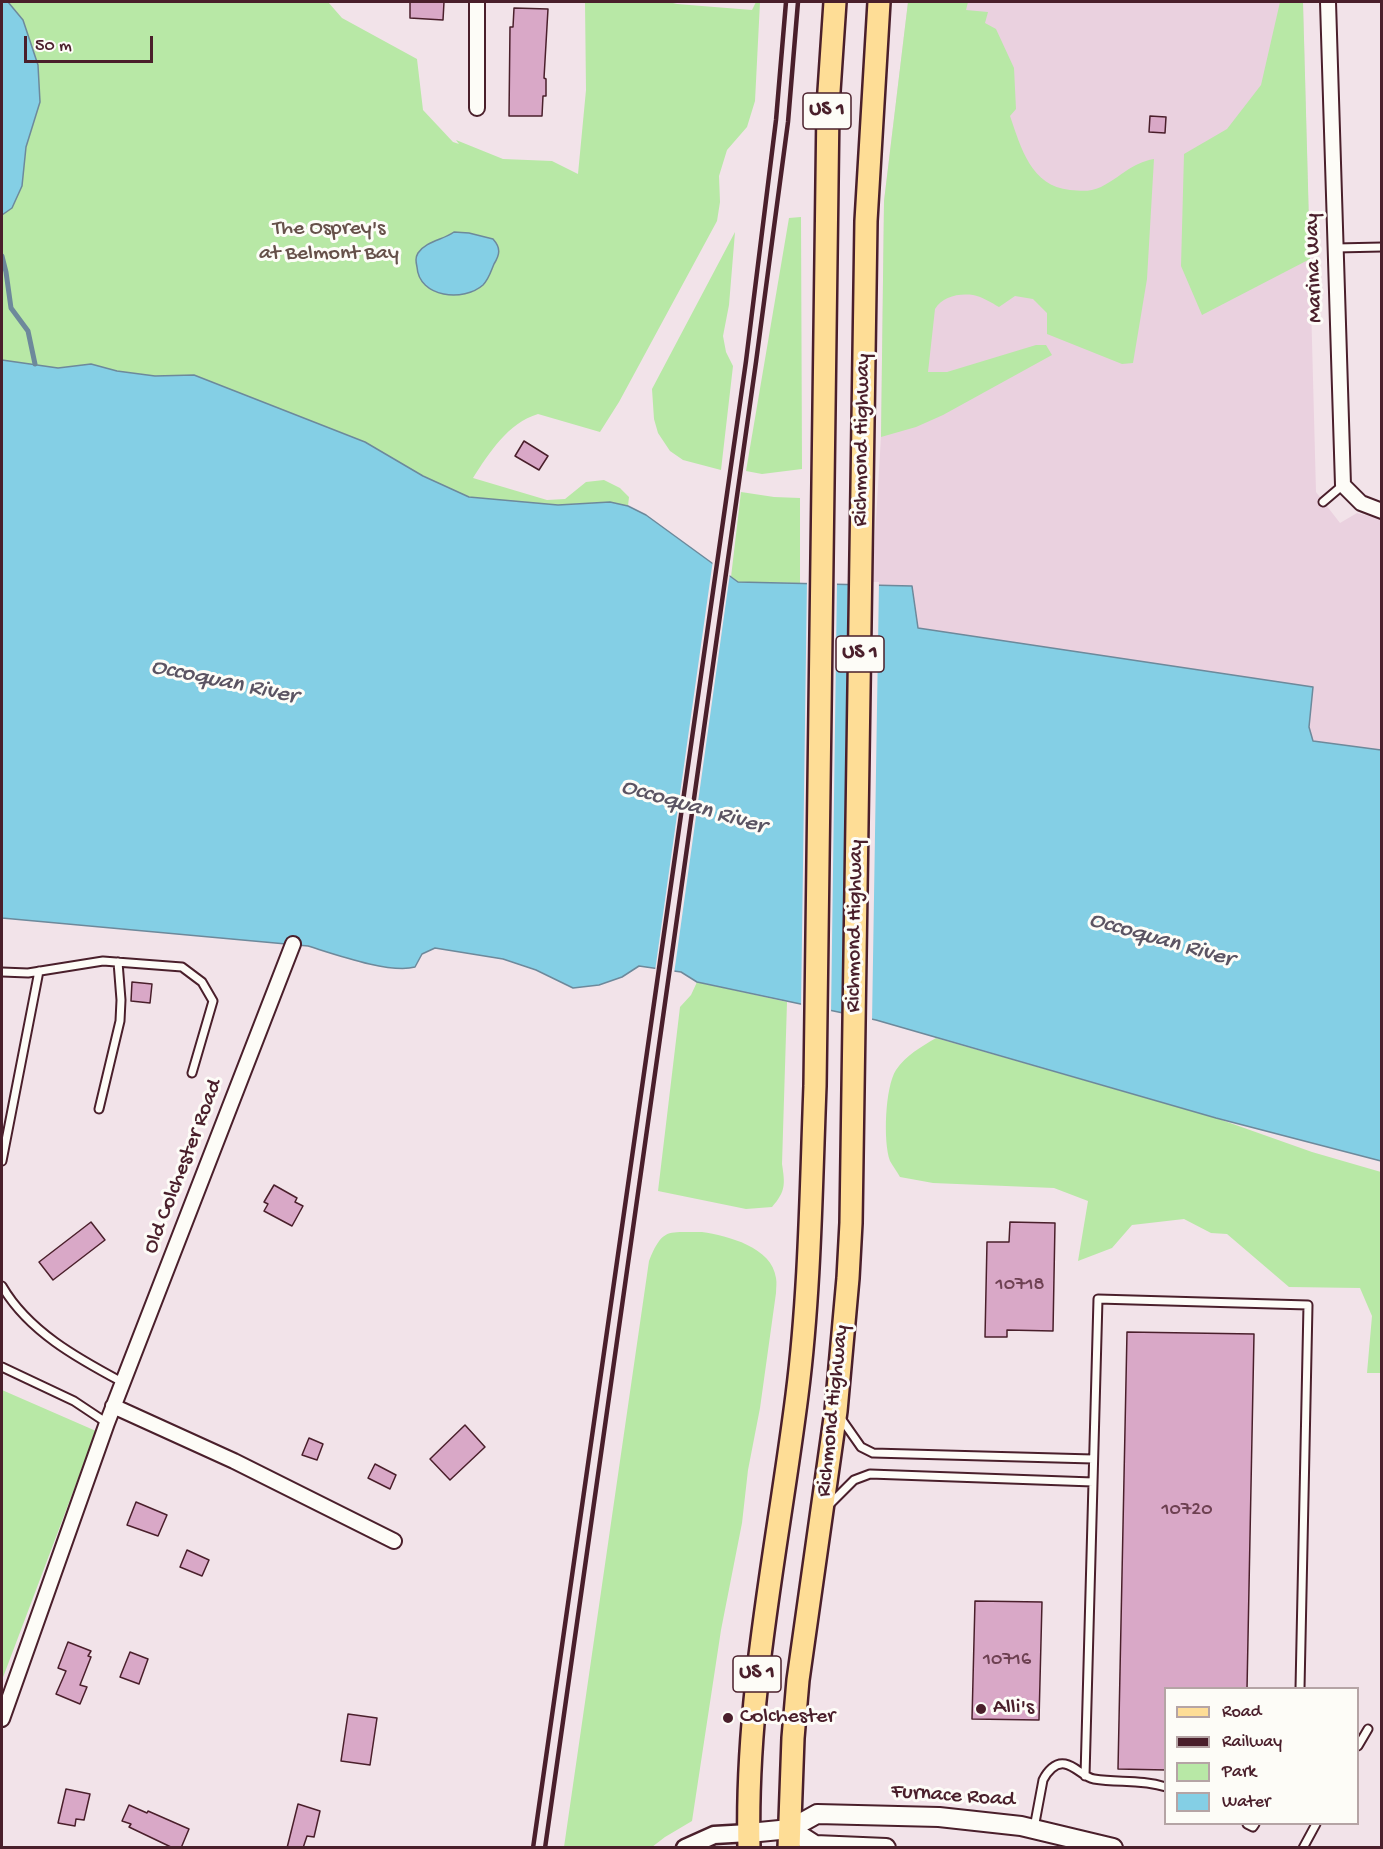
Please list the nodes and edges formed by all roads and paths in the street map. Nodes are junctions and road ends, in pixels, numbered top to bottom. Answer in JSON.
{"nodes":[{"id":1,"x":477,"y":2,"type":"edge"},
{"id":2,"x":835,"y":2,"type":"edge"},
{"id":3,"x":879,"y":2,"type":"edge"},
{"id":4,"x":1328,"y":2,"type":"edge"},
{"id":5,"x":477,"y":108,"type":"dead end"},
{"id":6,"x":1382,"y":247,"type":"edge"},
{"id":7,"x":1336,"y":248,"type":"junction"},
{"id":8,"x":1343,"y":485,"type":"junction"},
{"id":9,"x":1323,"y":502,"type":"dead end"},
{"id":10,"x":1382,"y":511,"type":"edge"},
{"id":11,"x":293,"y":944,"type":"dead end"},
{"id":12,"x":118,"y":962,"type":"junction"},
{"id":13,"x":39,"y":971,"type":"junction"},
{"id":14,"x":2,"y":972,"type":"edge"},
{"id":15,"x":192,"y":1073,"type":"dead end"},
{"id":16,"x":99,"y":1109,"type":"dead end"},
{"id":17,"x":2,"y":1161,"type":"edge"},
{"id":18,"x":2,"y":1286,"type":"edge"},
{"id":19,"x":2,"y":1367,"type":"edge"},
{"id":20,"x":122,"y":1383,"type":"junction"},
{"id":21,"x":113,"y":1406,"type":"junction"},
{"id":22,"x":836,"y":1411,"type":"junction"},
{"id":23,"x":107,"y":1423,"type":"junction"},
{"id":24,"x":1094,"y":1459,"type":"junction"},
{"id":25,"x":1093,"y":1482,"type":"junction"},
{"id":26,"x":822,"y":1512,"type":"junction"},
{"id":27,"x":394,"y":1541,"type":"dead end"},
{"id":28,"x":1300,"y":1687,"type":"edge"},
{"id":29,"x":2,"y":1719,"type":"edge"},
{"id":30,"x":1368,"y":1729,"type":"dead end"},
{"id":31,"x":1359,"y":1744,"type":"edge"},
{"id":32,"x":1085,"y":1776,"type":"junction"},
{"id":33,"x":1164,"y":1786,"type":"edge"},
{"id":34,"x":1316,"y":1825,"type":"edge"},
{"id":35,"x":1034,"y":1828,"type":"junction"},
{"id":36,"x":789,"y":1838,"type":"edge"},
{"id":37,"x":749,"y":1840,"type":"edge"},
{"id":38,"x":843,"y":1846,"type":"edge"},
{"id":39,"x":685,"y":1848,"type":"edge"},
{"id":40,"x":886,"y":1848,"type":"edge"},
{"id":41,"x":1113,"y":1848,"type":"edge"},
{"id":42,"x":1304,"y":1848,"type":"edge"}],
"edges":[{"from":1,"to":5,"type":"street"},
{"from":2,"to":37,"type":"main road","name":"Richmond Highway","number":"US 1"},
{"from":3,"to":22,"type":"main road","name":"Richmond Highway","number":"US 1"},
{"from":4,"to":7,"type":"street","name":"Marina Way"},
{"from":6,"to":7,"type":"lane"},
{"from":7,"to":8,"type":"street","name":"Marina Way"},
{"from":8,"to":9,"type":"lane"},
{"from":8,"to":10,"type":"street"},
{"from":11,"to":20,"type":"street","name":"Old Colchester Road"},
{"from":12,"to":13,"type":"lane"},
{"from":12,"to":15,"type":"lane"},
{"from":12,"to":16,"type":"lane"},
{"from":13,"to":14,"type":"lane"},
{"from":13,"to":17,"type":"lane"},
{"from":18,"to":20,"type":"lane"},
{"from":19,"to":23,"type":"lane"},
{"from":20,"to":21,"type":"street","name":"Old Colchester Road"},
{"from":21,"to":23,"type":"street","name":"Old Colchester Road"},
{"from":21,"to":27,"type":"street"},
{"from":22,"to":24,"type":"lane"},
{"from":22,"to":26,"type":"main road","name":"Richmond Highway","number":"US 1"},
{"from":23,"to":29,"type":"street","name":"Old Colchester Road"},
{"from":24,"to":25,"type":"lane"},
{"from":24,"to":28,"type":"lane"},
{"from":25,"to":26,"type":"lane"},
{"from":25,"to":32,"type":"lane"},
{"from":26,"to":36,"type":"main road","name":"Richmond Highway","number":"US 1"},
{"from":30,"to":31,"type":"lane"},
{"from":32,"to":33,"type":"lane"},
{"from":32,"to":35,"type":"lane"},
{"from":34,"to":42,"type":"lane"},
{"from":35,"to":36,"type":"main road","name":"Furnace Road"},
{"from":35,"to":41,"type":"main road","name":"Furnace Road"},
{"from":36,"to":37,"type":"main road","name":"Furnace Road"},
{"from":36,"to":38,"type":"main road"},
{"from":37,"to":39,"type":"street","name":"Furnace Road"},
{"from":38,"to":40,"type":"main road"}]}
